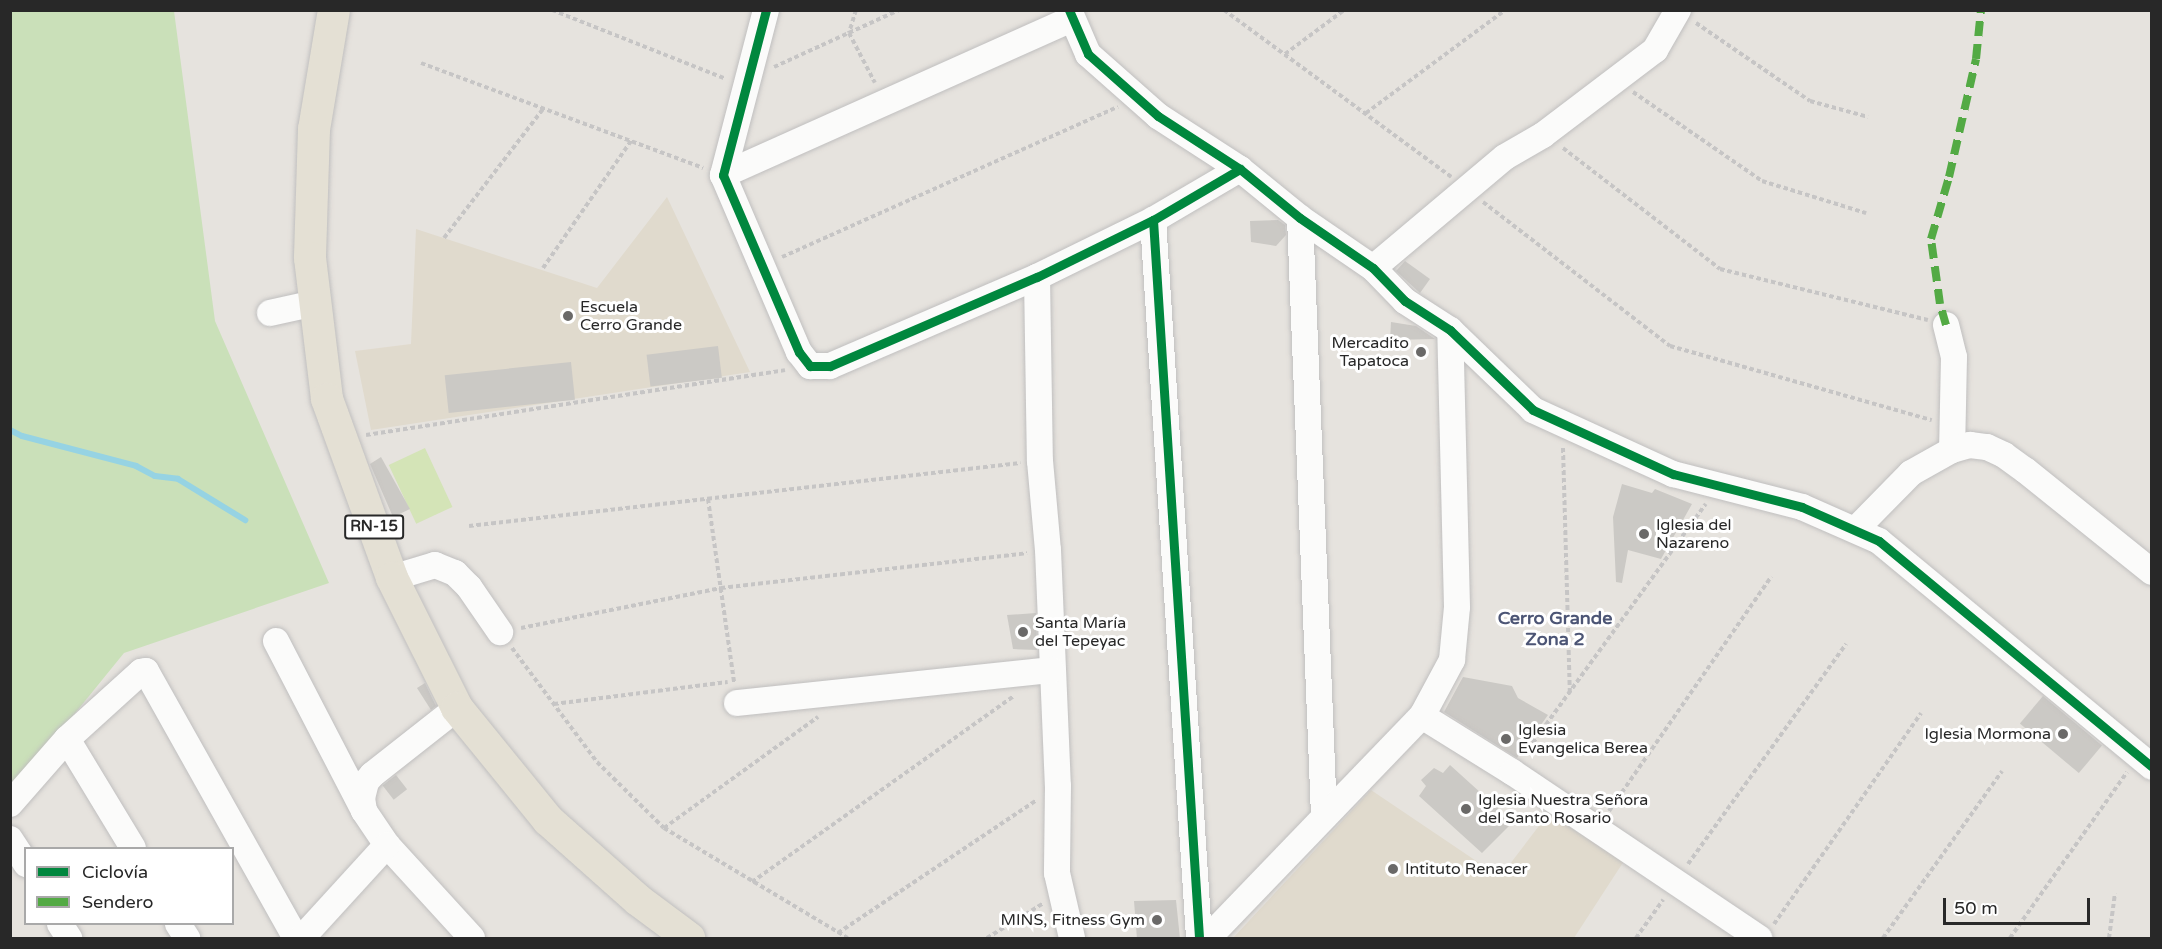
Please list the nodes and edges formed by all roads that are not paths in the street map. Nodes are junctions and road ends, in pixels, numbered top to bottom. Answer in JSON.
{"nodes":[{"id":1,"x":334,"y":10,"type":"edge"},
{"id":2,"x":766,"y":10,"type":"edge"},
{"id":3,"x":1678,"y":11,"type":"edge"},
{"id":4,"x":1070,"y":15,"type":"edge"},
{"id":5,"x":1240,"y":169,"type":"junction"},
{"id":6,"x":723,"y":175,"type":"junction"},
{"id":7,"x":1300,"y":218,"type":"junction"},
{"id":8,"x":1153,"y":220,"type":"junction"},
{"id":9,"x":1373,"y":268,"type":"junction"},
{"id":10,"x":1037,"y":277,"type":"junction"},
{"id":11,"x":315,"y":303,"type":"junction"},
{"id":12,"x":270,"y":313,"type":"dead end"},
{"id":13,"x":1946,"y":325,"type":"road end"},
{"id":14,"x":1450,"y":330,"type":"junction"},
{"id":15,"x":1952,"y":450,"type":"junction"},
{"id":16,"x":1856,"y":529,"type":"junction"},
{"id":17,"x":2151,"y":572,"type":"edge"},
{"id":18,"x":392,"y":578,"type":"junction"},
{"id":19,"x":500,"y":632,"type":"road end"},
{"id":20,"x":276,"y":640,"type":"dead end"},
{"id":21,"x":1051,"y":670,"type":"junction"},
{"id":22,"x":736,"y":693,"type":"road end"},
{"id":23,"x":457,"y":708,"type":"junction"},
{"id":24,"x":1422,"y":716,"type":"junction"},
{"id":25,"x":67,"y":739,"type":"junction"},
{"id":26,"x":2145,"y":762,"type":"edge"},
{"id":27,"x":10,"y":804,"type":"edge"},
{"id":28,"x":364,"y":811,"type":"junction"},
{"id":29,"x":1324,"y":816,"type":"junction"},
{"id":30,"x":10,"y":838,"type":"edge"},
{"id":31,"x":387,"y":845,"type":"junction"},
{"id":32,"x":132,"y":847,"type":"edge"},
{"id":33,"x":24,"y":861,"type":"edge"},
{"id":34,"x":61,"y":925,"type":"edge"},
{"id":35,"x":179,"y":925,"type":"edge"},
{"id":36,"x":1765,"y":934,"type":"edge"},
{"id":37,"x":69,"y":939,"type":"edge"},
{"id":38,"x":187,"y":939,"type":"edge"},
{"id":39,"x":296,"y":939,"type":"edge"},
{"id":40,"x":302,"y":939,"type":"edge"},
{"id":41,"x":472,"y":939,"type":"edge"},
{"id":42,"x":689,"y":939,"type":"edge"},
{"id":43,"x":1072,"y":939,"type":"edge"},
{"id":44,"x":1198,"y":939,"type":"edge"},
{"id":45,"x":1208,"y":939,"type":"edge"}],
"edges":[{"from":1,"to":11,"type":"main road","number":"RN-15"},
{"from":2,"to":6,"type":"street"},
{"from":3,"to":9,"type":"street"},
{"from":4,"to":5,"type":"street"},
{"from":4,"to":6,"type":"street"},
{"from":5,"to":7,"type":"street"},
{"from":5,"to":8,"type":"street"},
{"from":6,"to":10,"type":"street"},
{"from":7,"to":9,"type":"street"},
{"from":7,"to":29,"type":"street"},
{"from":8,"to":10,"type":"street"},
{"from":8,"to":44,"type":"street"},
{"from":9,"to":14,"type":"street"},
{"from":10,"to":21,"type":"street"},
{"from":11,"to":12,"type":"street"},
{"from":11,"to":18,"type":"main road","number":"RN-15"},
{"from":13,"to":15,"type":"street"},
{"from":14,"to":16,"type":"street"},
{"from":14,"to":24,"type":"street"},
{"from":15,"to":16,"type":"street"},
{"from":15,"to":17,"type":"street"},
{"from":16,"to":26,"type":"street"},
{"from":18,"to":19,"type":"street"},
{"from":18,"to":23,"type":"main road","number":"RN-15"},
{"from":20,"to":28,"type":"street"},
{"from":21,"to":22,"type":"street"},
{"from":21,"to":43,"type":"street"},
{"from":23,"to":28,"type":"street"},
{"from":23,"to":42,"type":"main road","number":"RN-15"},
{"from":24,"to":29,"type":"street"},
{"from":24,"to":36,"type":"street"},
{"from":25,"to":27,"type":"street"},
{"from":25,"to":32,"type":"street"},
{"from":25,"to":39,"type":"street"},
{"from":28,"to":31,"type":"street"},
{"from":29,"to":45,"type":"street"},
{"from":30,"to":33,"type":"street"},
{"from":31,"to":40,"type":"street"},
{"from":31,"to":41,"type":"street"},
{"from":34,"to":37,"type":"street"},
{"from":35,"to":38,"type":"street"}]}
